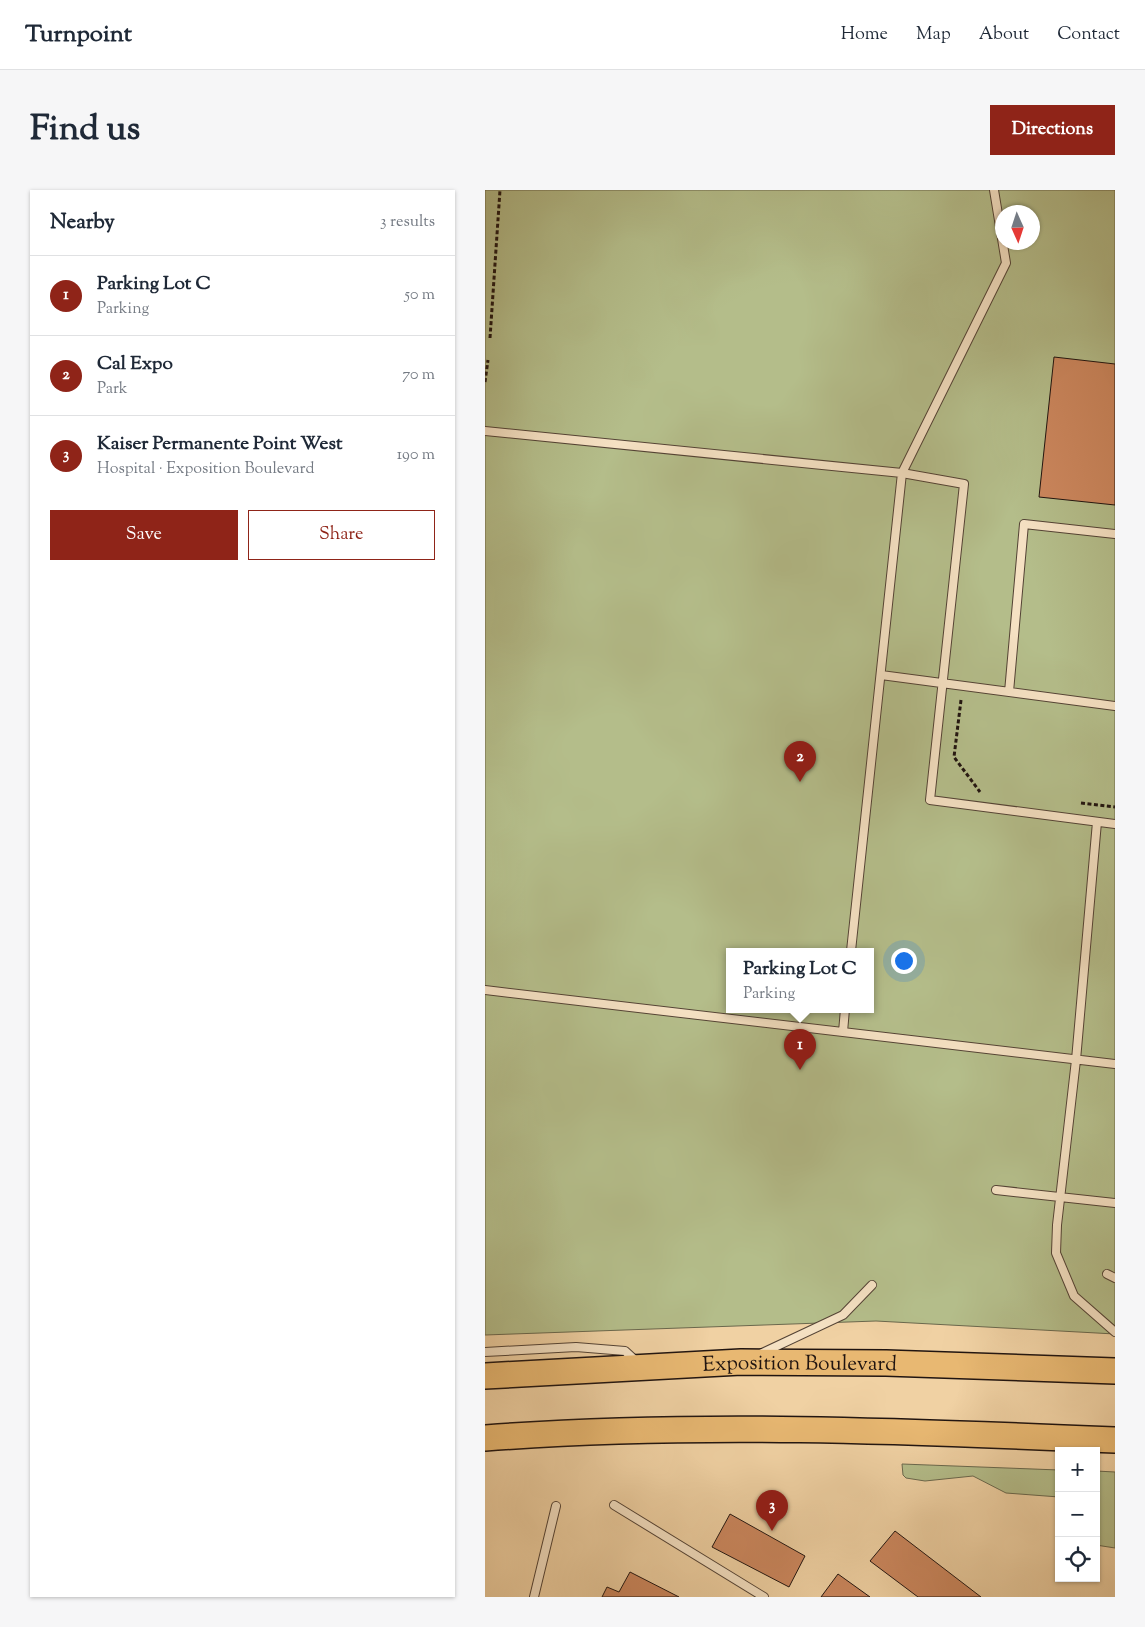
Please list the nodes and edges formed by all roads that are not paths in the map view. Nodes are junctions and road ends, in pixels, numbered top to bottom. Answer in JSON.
{"nodes":[{"id":1,"x":994,"y":190,"type":"edge"},
{"id":2,"x":485,"y":432,"type":"edge"},
{"id":3,"x":902,"y":473,"type":"junction"},
{"id":4,"x":1115,"y":534,"type":"edge"},
{"id":5,"x":881,"y":675,"type":"junction"},
{"id":6,"x":944,"y":683,"type":"junction"},
{"id":7,"x":1009,"y":692,"type":"junction"},
{"id":8,"x":1115,"y":706,"type":"edge"},
{"id":9,"x":1097,"y":822,"type":"junction"},
{"id":10,"x":1115,"y":824,"type":"edge"},
{"id":11,"x":851,"y":948,"type":"edge"},
{"id":12,"x":485,"y":990,"type":"edge"},
{"id":13,"x":845,"y":1013,"type":"edge"},
{"id":14,"x":843,"y":1032,"type":"junction"},
{"id":15,"x":1075,"y":1060,"type":"junction"},
{"id":16,"x":1115,"y":1064,"type":"edge"},
{"id":17,"x":996,"y":1190,"type":"dead end"},
{"id":18,"x":1060,"y":1196,"type":"junction"},
{"id":19,"x":1115,"y":1203,"type":"edge"},
{"id":20,"x":1107,"y":1274,"type":"dead end"},
{"id":21,"x":1115,"y":1278,"type":"edge"},
{"id":22,"x":872,"y":1285,"type":"dead end"},
{"id":23,"x":1115,"y":1332,"type":"edge"},
{"id":24,"x":485,"y":1352,"type":"edge"},
{"id":25,"x":741,"y":1362,"type":"junction"},
{"id":26,"x":642,"y":1367,"type":"junction"},
{"id":27,"x":1115,"y":1372,"type":"edge"},
{"id":28,"x":485,"y":1376,"type":"edge"},
{"id":29,"x":485,"y":1438,"type":"edge"},
{"id":30,"x":1115,"y":1440,"type":"edge"},
{"id":31,"x":615,"y":1505,"type":"dead end"},
{"id":32,"x":556,"y":1506,"type":"dead end"},
{"id":33,"x":534,"y":1597,"type":"edge"},
{"id":34,"x":764,"y":1597,"type":"edge"}],
"edges":[{"from":1,"to":3,"type":"lane"},
{"from":2,"to":3,"type":"lane"},
{"from":3,"to":5,"type":"lane"},
{"from":3,"to":6,"type":"lane"},
{"from":4,"to":7,"type":"lane"},
{"from":5,"to":6,"type":"lane"},
{"from":5,"to":11,"type":"lane"},
{"from":6,"to":7,"type":"lane"},
{"from":6,"to":9,"type":"lane"},
{"from":7,"to":8,"type":"lane"},
{"from":9,"to":10,"type":"lane"},
{"from":9,"to":15,"type":"lane"},
{"from":12,"to":14,"type":"lane"},
{"from":13,"to":14,"type":"lane"},
{"from":14,"to":15,"type":"lane"},
{"from":15,"to":16,"type":"lane"},
{"from":15,"to":18,"type":"lane"},
{"from":17,"to":18,"type":"lane"},
{"from":18,"to":19,"type":"lane"},
{"from":18,"to":23,"type":"lane"},
{"from":20,"to":21,"type":"lane"},
{"from":22,"to":25,"type":"lane"},
{"from":24,"to":26,"type":"lane"},
{"from":25,"to":26,"type":"main road","name":"Exposition Boulevard"},
{"from":25,"to":27,"type":"main road","name":"Exposition Boulevard"},
{"from":26,"to":28,"type":"main road","name":"Exposition Boulevard"},
{"from":29,"to":30,"type":"main road"},
{"from":31,"to":34,"type":"lane"},
{"from":32,"to":33,"type":"lane"}]}
